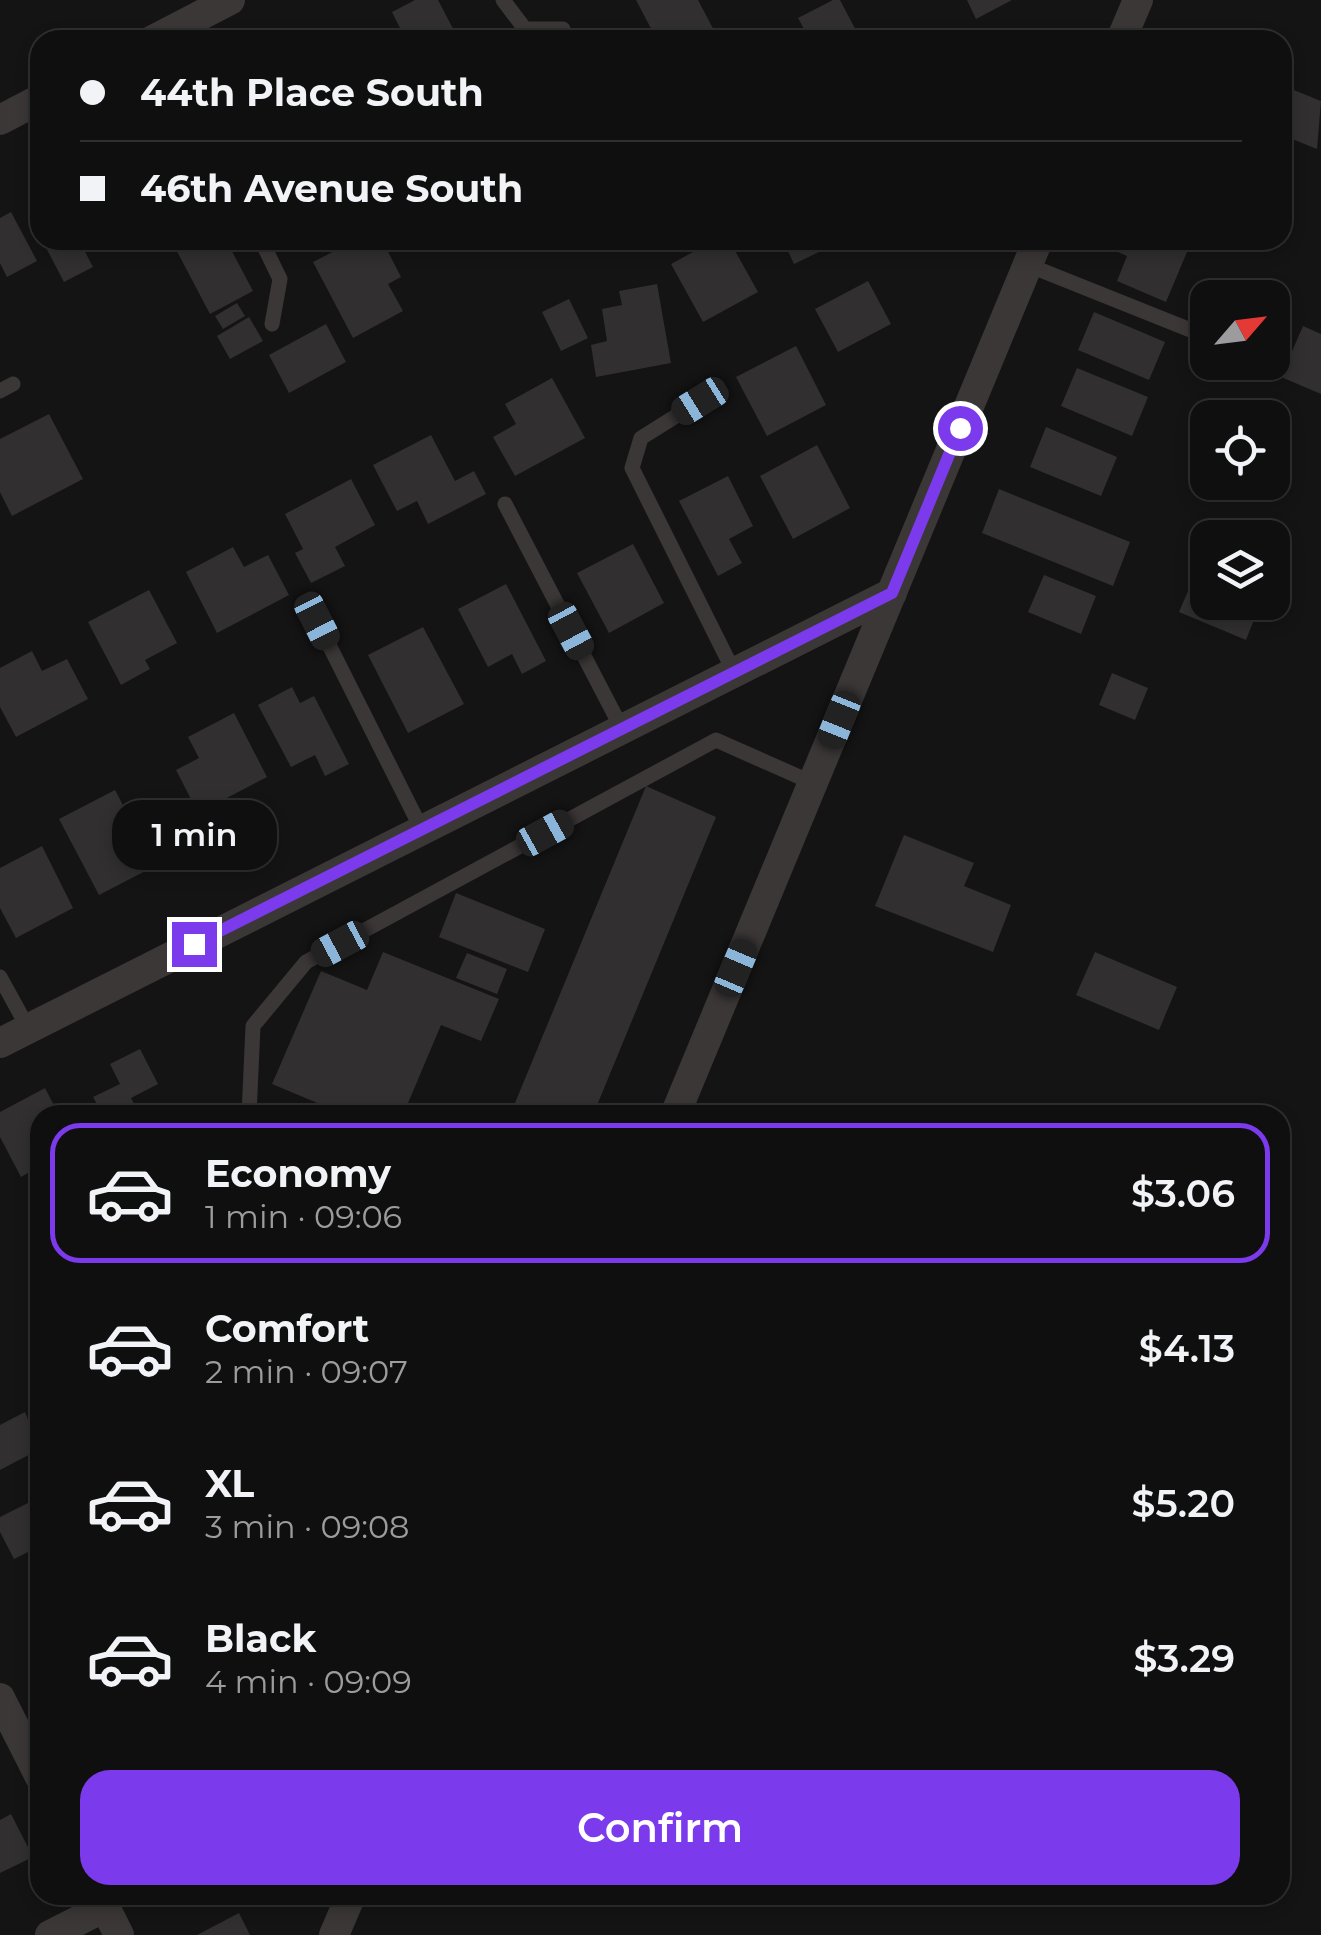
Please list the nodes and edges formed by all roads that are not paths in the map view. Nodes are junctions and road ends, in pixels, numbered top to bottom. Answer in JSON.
{"nodes":[{"id":1,"x":230,"y":0,"type":"edge"},
{"id":2,"x":503,"y":0,"type":"edge"},
{"id":3,"x":1138,"y":0,"type":"edge"},
{"id":4,"x":563,"y":28,"type":"dead end"},
{"id":5,"x":174,"y":30,"type":"edge"},
{"id":6,"x":530,"y":30,"type":"edge"},
{"id":7,"x":552,"y":30,"type":"edge"},
{"id":8,"x":1126,"y":30,"type":"edge"},
{"id":9,"x":30,"y":104,"type":"edge"},
{"id":10,"x":0,"y":120,"type":"edge"},
{"id":11,"x":267,"y":250,"type":"edge"},
{"id":12,"x":1033,"y":253,"type":"edge"},
{"id":13,"x":272,"y":324,"type":"dead end"},
{"id":14,"x":1190,"y":328,"type":"edge"},
{"id":15,"x":700,"y":401,"type":"dead end"},
{"id":16,"x":505,"y":504,"type":"dead end"},
{"id":17,"x":892,"y":593,"type":"junction"},
{"id":18,"x":317,"y":621,"type":"dead end"},
{"id":19,"x":733,"y":670,"type":"junction"},
{"id":20,"x":621,"y":727,"type":"junction"},
{"id":21,"x":813,"y":783,"type":"junction"},
{"id":22,"x":421,"y":828,"type":"junction"},
{"id":23,"x":0,"y":977,"type":"edge"},
{"id":24,"x":28,"y":1028,"type":"junction"},
{"id":25,"x":0,"y":1042,"type":"edge"},
{"id":26,"x":249,"y":1105,"type":"edge"},
{"id":27,"x":679,"y":1105,"type":"edge"},
{"id":28,"x":0,"y":1698,"type":"edge"},
{"id":29,"x":30,"y":1758,"type":"edge"},
{"id":30,"x":96,"y":1905,"type":"edge"},
{"id":31,"x":104,"y":1905,"type":"edge"},
{"id":32,"x":347,"y":1905,"type":"edge"},
{"id":33,"x":50,"y":1935,"type":"edge"},
{"id":34,"x":119,"y":1935,"type":"edge"},
{"id":35,"x":334,"y":1935,"type":"edge"}],
"edges":[{"from":1,"to":5,"type":"street"},
{"from":2,"to":6,"type":"lane"},
{"from":3,"to":8,"type":"street"},
{"from":4,"to":7,"type":"lane"},
{"from":9,"to":10,"type":"street"},
{"from":11,"to":13,"type":"lane"},
{"from":12,"to":14,"type":"lane"},
{"from":12,"to":17,"type":"street"},
{"from":15,"to":19,"type":"lane"},
{"from":16,"to":20,"type":"lane"},
{"from":17,"to":19,"type":"street"},
{"from":17,"to":21,"type":"street"},
{"from":18,"to":22,"type":"lane"},
{"from":19,"to":20,"type":"street"},
{"from":20,"to":22,"type":"street"},
{"from":21,"to":26,"type":"lane"},
{"from":21,"to":27,"type":"street"},
{"from":22,"to":24,"type":"street"},
{"from":23,"to":24,"type":"lane"},
{"from":24,"to":25,"type":"street"},
{"from":28,"to":29,"type":"street"},
{"from":30,"to":33,"type":"street"},
{"from":31,"to":34,"type":"street"},
{"from":32,"to":35,"type":"street"}]}
